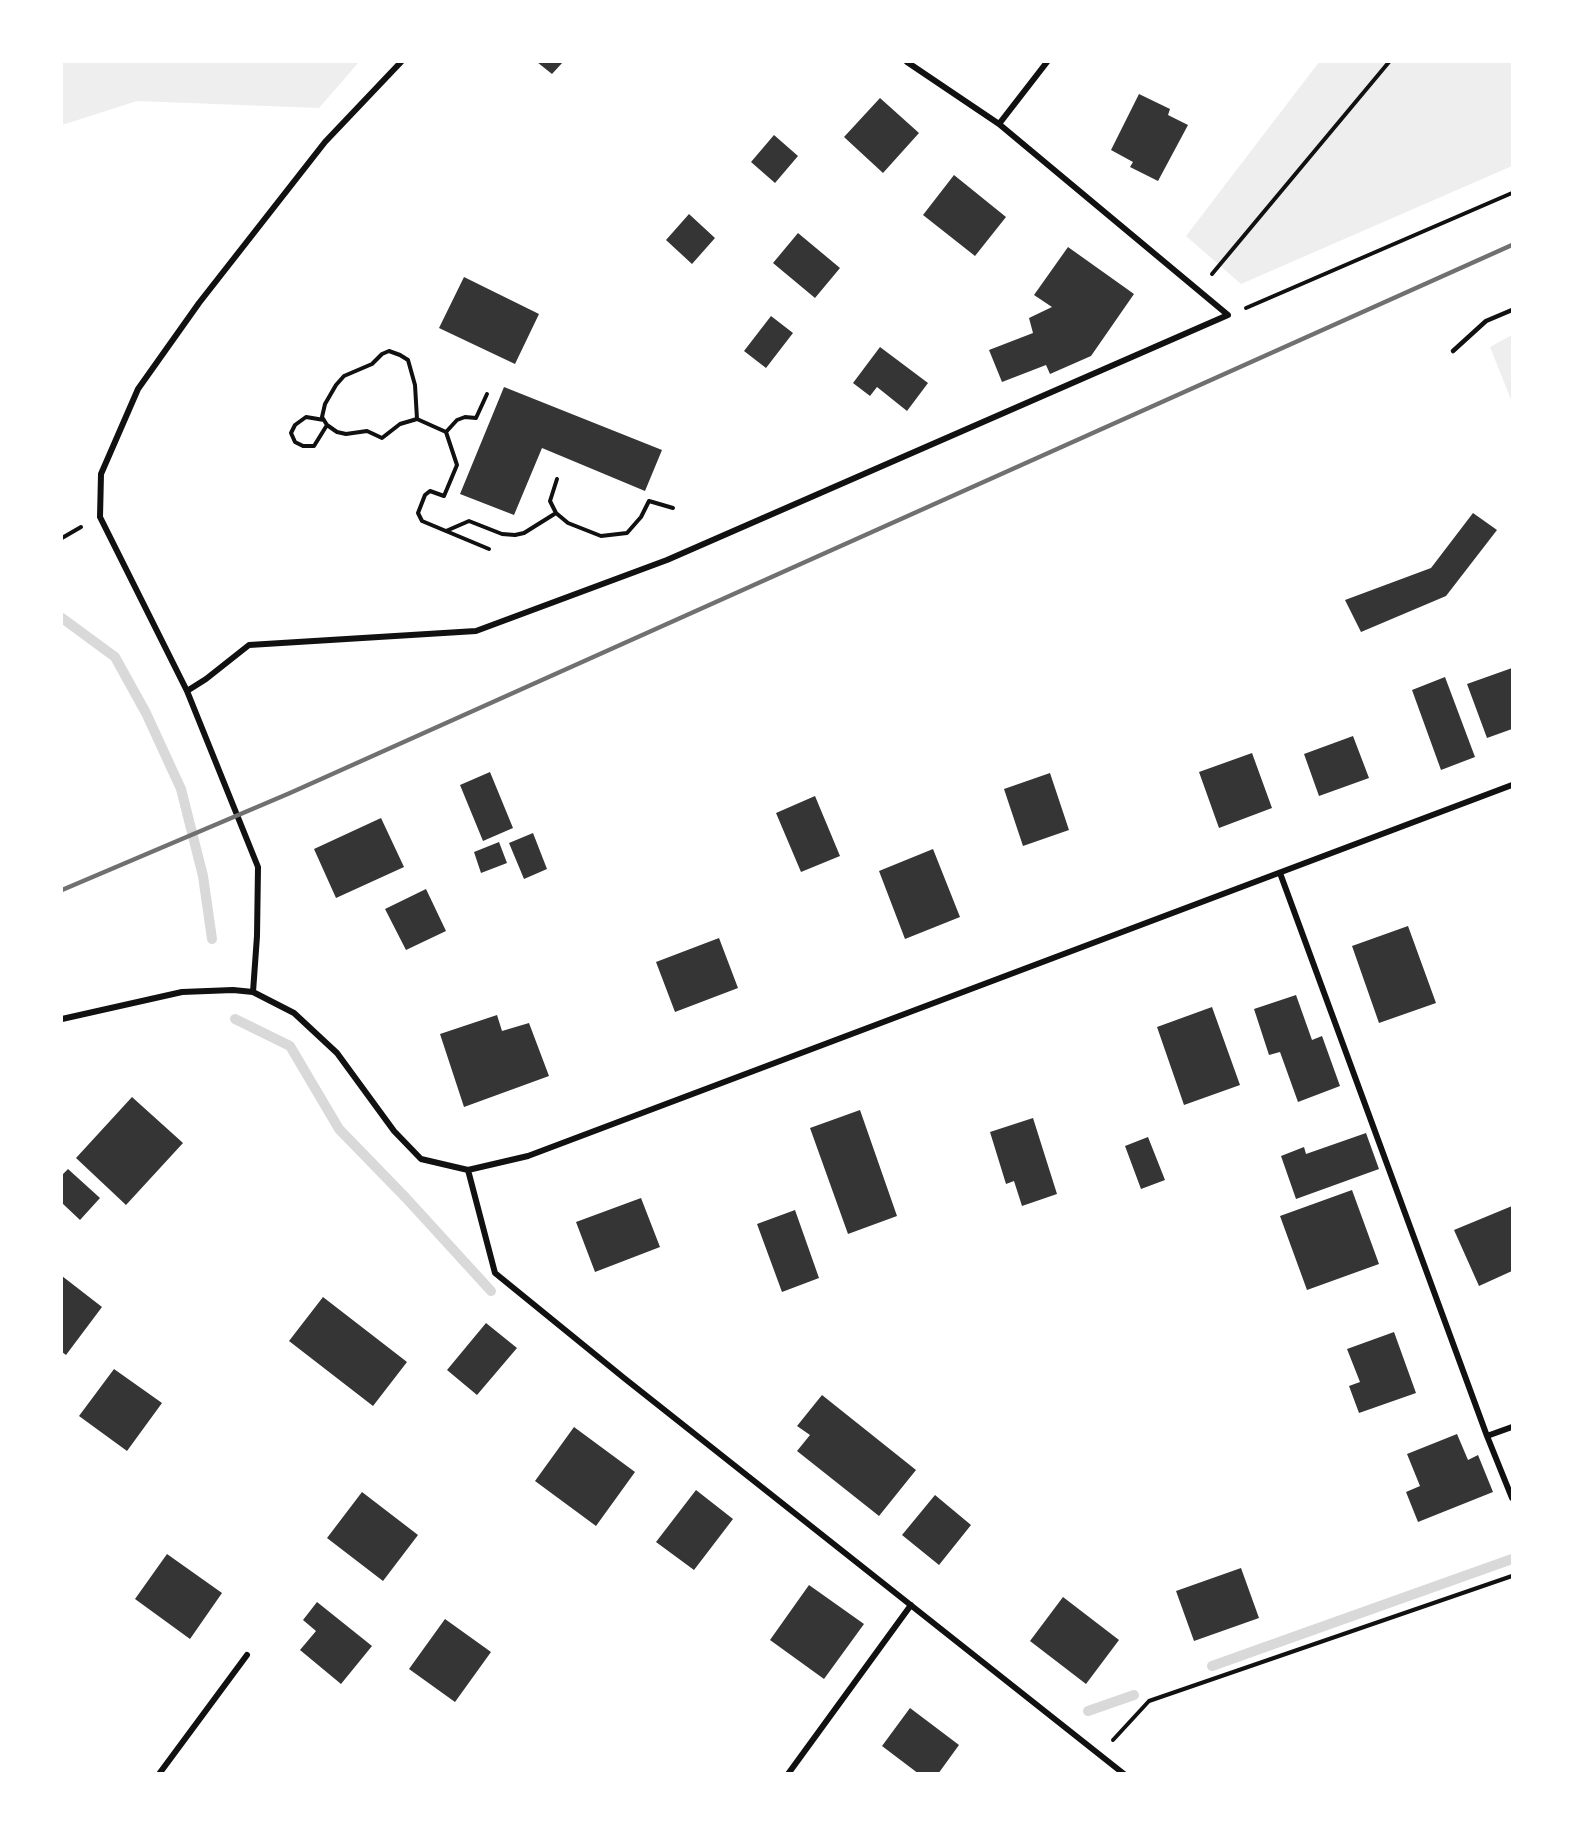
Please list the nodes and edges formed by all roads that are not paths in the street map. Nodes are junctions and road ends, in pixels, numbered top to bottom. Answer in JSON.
{"nodes":[{"id":1,"x":401,"y":62,"type":"edge"},
{"id":2,"x":907,"y":62,"type":"edge"},
{"id":3,"x":1047,"y":62,"type":"edge"},
{"id":4,"x":999,"y":124,"type":"junction"},
{"id":5,"x":1512,"y":310,"type":"edge"},
{"id":6,"x":1453,"y":351,"type":"dead end"},
{"id":7,"x":187,"y":691,"type":"junction"},
{"id":8,"x":1512,"y":786,"type":"edge"},
{"id":9,"x":1280,"y":873,"type":"junction"},
{"id":10,"x":253,"y":992,"type":"junction"},
{"id":11,"x":62,"y":1019,"type":"edge"},
{"id":12,"x":468,"y":1170,"type":"junction"},
{"id":13,"x":1512,"y":1427,"type":"edge"},
{"id":14,"x":1487,"y":1436,"type":"junction"},
{"id":15,"x":1512,"y":1498,"type":"edge"},
{"id":16,"x":911,"y":1605,"type":"junction"},
{"id":17,"x":247,"y":1655,"type":"dead end"},
{"id":18,"x":159,"y":1773,"type":"edge"},
{"id":19,"x":788,"y":1773,"type":"edge"},
{"id":20,"x":1124,"y":1773,"type":"edge"}],
"edges":[{"from":1,"to":7,"type":"street"},
{"from":2,"to":4,"type":"street"},
{"from":3,"to":4,"type":"street"},
{"from":4,"to":7,"type":"street"},
{"from":5,"to":6,"type":"lane"},
{"from":7,"to":10,"type":"street"},
{"from":8,"to":9,"type":"street"},
{"from":9,"to":12,"type":"street"},
{"from":9,"to":14,"type":"street"},
{"from":10,"to":11,"type":"street"},
{"from":10,"to":12,"type":"street"},
{"from":12,"to":16,"type":"street"},
{"from":13,"to":14,"type":"street"},
{"from":14,"to":15,"type":"street"},
{"from":16,"to":19,"type":"street"},
{"from":16,"to":20,"type":"street"},
{"from":17,"to":18,"type":"street"}]}
